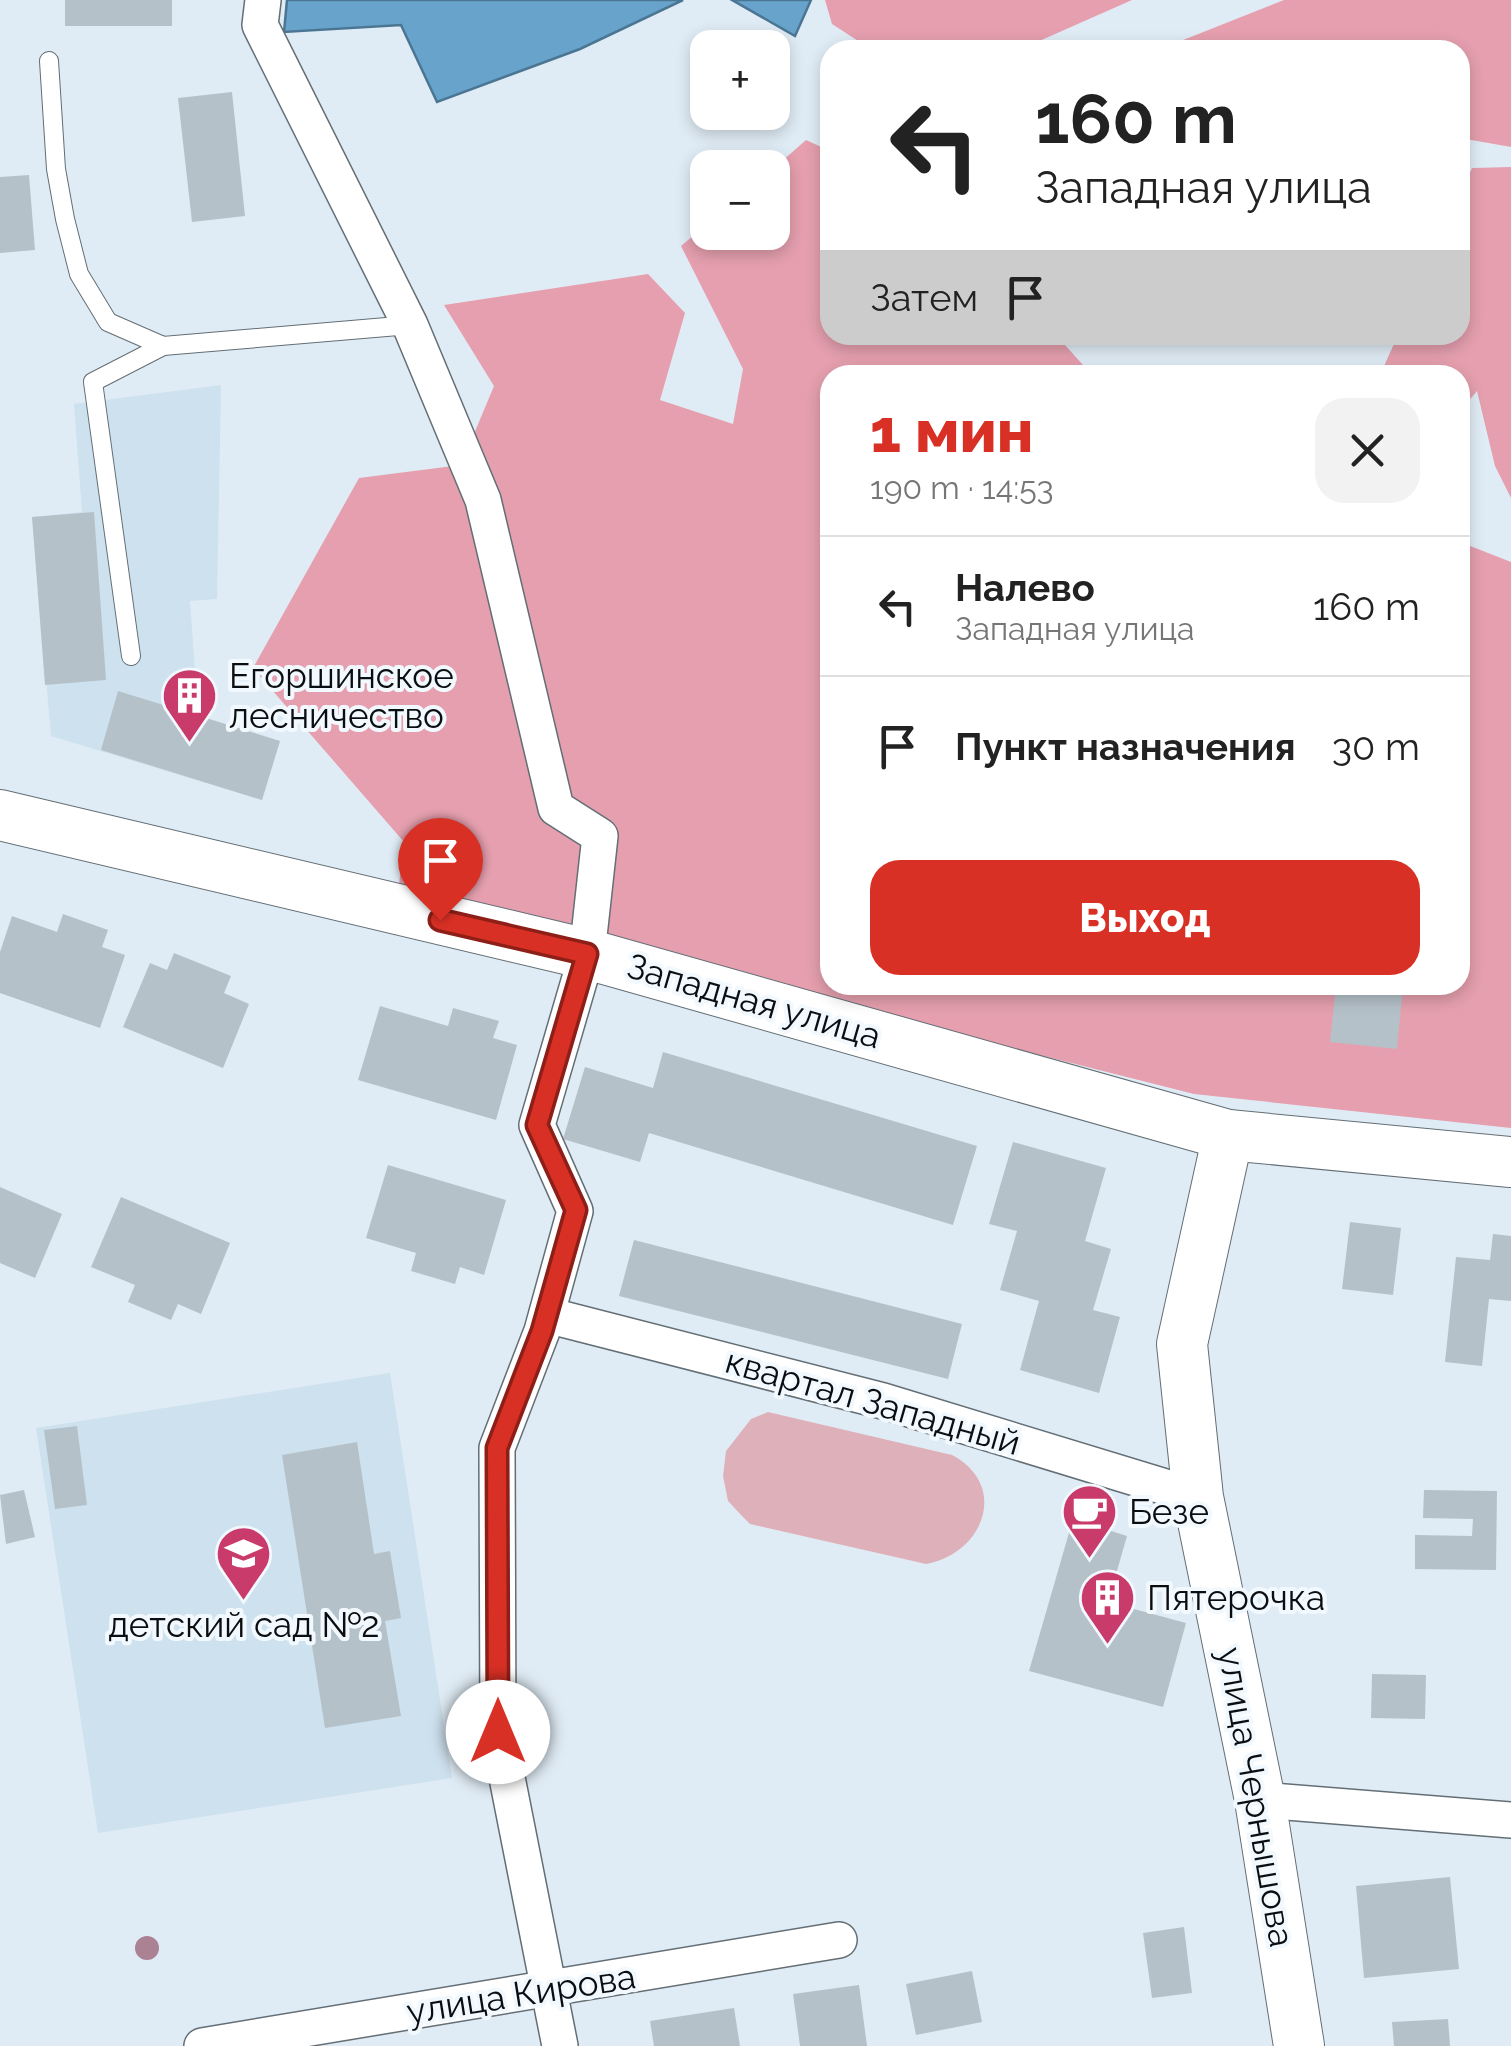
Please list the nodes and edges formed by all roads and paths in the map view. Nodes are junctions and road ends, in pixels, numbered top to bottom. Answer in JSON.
{"nodes":[{"id":1,"x":263,"y":0,"type":"edge"},
{"id":2,"x":50,"y":61,"type":"dead end"},
{"id":3,"x":410,"y":324,"type":"junction"},
{"id":4,"x":163,"y":346,"type":"junction"},
{"id":5,"x":131,"y":656,"type":"dead end"},
{"id":6,"x":0,"y":816,"type":"edge"},
{"id":7,"x":587,"y":954,"type":"junction"},
{"id":8,"x":1228,"y":1136,"type":"junction"},
{"id":9,"x":1511,"y":1162,"type":"edge"},
{"id":10,"x":547,"y":1315,"type":"junction"},
{"id":11,"x":1198,"y":1496,"type":"junction"},
{"id":12,"x":1260,"y":1800,"type":"junction"},
{"id":13,"x":1511,"y":1820,"type":"edge"},
{"id":14,"x":839,"y":1940,"type":"dead end"},
{"id":15,"x":550,"y":1991,"type":"junction"},
{"id":16,"x":202,"y":2046,"type":"edge"},
{"id":17,"x":560,"y":2046,"type":"edge"},
{"id":18,"x":1298,"y":2046,"type":"edge"}],
"edges":[{"from":1,"to":3,"type":"street"},
{"from":2,"to":4,"type":"lane"},
{"from":3,"to":4,"type":"lane"},
{"from":3,"to":7,"type":"street"},
{"from":4,"to":5,"type":"lane"},
{"from":6,"to":7,"type":"street","name":"Западная улица"},
{"from":7,"to":8,"type":"street","name":"Западная улица"},
{"from":7,"to":10,"type":"street"},
{"from":8,"to":9,"type":"street","name":"Западная улица"},
{"from":8,"to":11,"type":"street","name":"улица Чернышова"},
{"from":10,"to":11,"type":"street","name":"квартал Западный"},
{"from":10,"to":15,"type":"street"},
{"from":11,"to":12,"type":"street","name":"улица Чернышова"},
{"from":12,"to":13,"type":"street"},
{"from":12,"to":18,"type":"street","name":"улица Чернышова"},
{"from":14,"to":15,"type":"street","name":"улица Кирова"},
{"from":15,"to":16,"type":"street","name":"улица Кирова"},
{"from":15,"to":17,"type":"street"}]}
